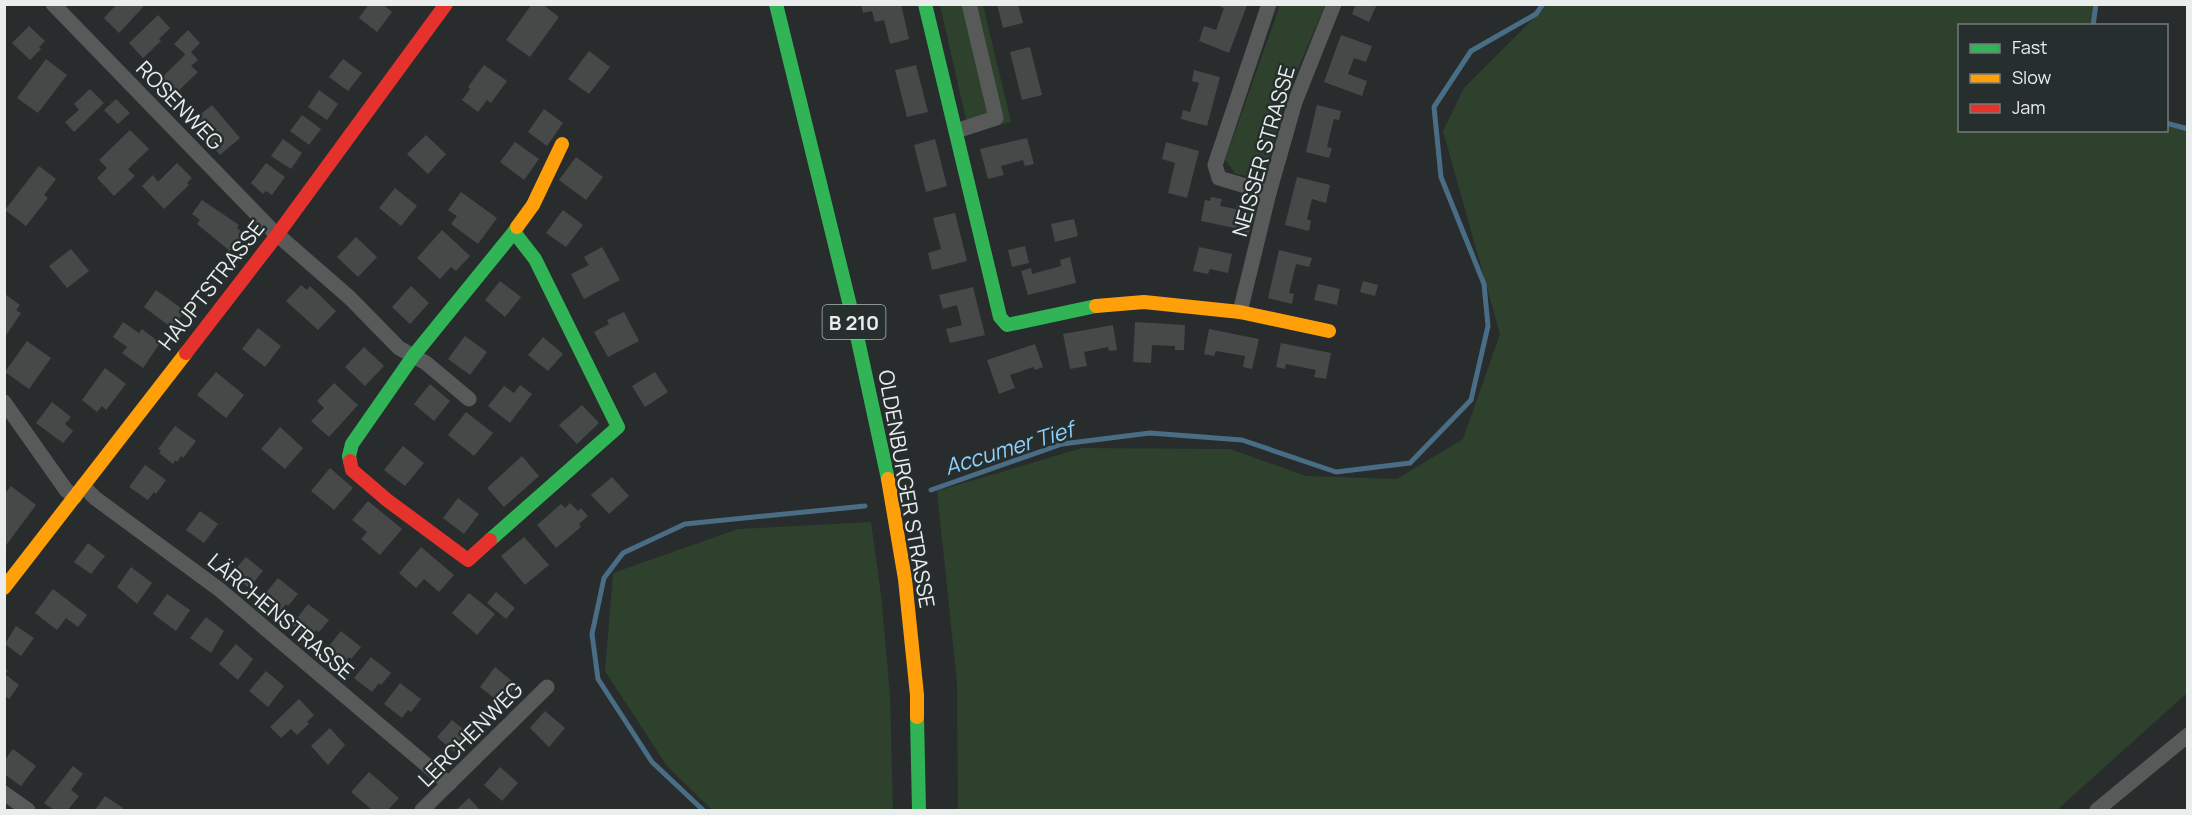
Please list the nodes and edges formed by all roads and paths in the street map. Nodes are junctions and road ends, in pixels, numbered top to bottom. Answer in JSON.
{"nodes":[{"id":1,"x":53,"y":4,"type":"edge"},
{"id":2,"x":446,"y":4,"type":"edge"},
{"id":3,"x":776,"y":4,"type":"edge"},
{"id":4,"x":924,"y":4,"type":"edge"},
{"id":5,"x":969,"y":4,"type":"edge"},
{"id":6,"x":1269,"y":4,"type":"edge"},
{"id":7,"x":1334,"y":4,"type":"edge"},
{"id":8,"x":956,"y":131,"type":"junction"},
{"id":9,"x":562,"y":144,"type":"dead end"},
{"id":10,"x":1269,"y":193,"type":"junction"},
{"id":11,"x":514,"y":232,"type":"junction"},
{"id":12,"x":277,"y":235,"type":"junction"},
{"id":13,"x":1240,"y":312,"type":"junction"},
{"id":14,"x":1329,"y":331,"type":"dead end"},
{"id":15,"x":414,"y":355,"type":"junction"},
{"id":16,"x":470,"y":399,"type":"dead end"},
{"id":17,"x":4,"y":402,"type":"edge"},
{"id":18,"x":79,"y":492,"type":"junction"},
{"id":19,"x":4,"y":588,"type":"edge"},
{"id":20,"x":547,"y":687,"type":"dead end"},
{"id":21,"x":2187,"y":735,"type":"edge"},
{"id":22,"x":449,"y":784,"type":"junction"},
{"id":23,"x":4,"y":793,"type":"edge"},
{"id":24,"x":28,"y":810,"type":"edge"},
{"id":25,"x":422,"y":810,"type":"edge"},
{"id":26,"x":919,"y":810,"type":"edge"},
{"id":27,"x":2097,"y":810,"type":"edge"}],
"edges":[{"from":1,"to":12,"type":"street","name":"ROSENWEG"},
{"from":2,"to":12,"type":"street","name":"HAUPTSTRASSE"},
{"from":3,"to":26,"type":"street","name":"OLDENBURGER STRASSE","number":"B 210"},
{"from":4,"to":8,"type":"street"},
{"from":5,"to":8,"type":"street"},
{"from":6,"to":10,"type":"street"},
{"from":7,"to":10,"type":"street","name":"NEISSER STRASSE"},
{"from":8,"to":13,"type":"street"},
{"from":9,"to":11,"type":"street"},
{"from":10,"to":13,"type":"street","name":"NEISSER STRASSE"},
{"from":11,"to":15,"type":"street"},
{"from":11,"to":15,"type":"street"},
{"from":12,"to":15,"type":"street","name":"ROSENWEG"},
{"from":12,"to":18,"type":"street","name":"HAUPTSTRASSE"},
{"from":13,"to":14,"type":"street"},
{"from":15,"to":16,"type":"street","name":"ROSENWEG"},
{"from":17,"to":18,"type":"street","name":"LÄRCHENSTRASSE"},
{"from":18,"to":19,"type":"street","name":"HAUPTSTRASSE"},
{"from":18,"to":22,"type":"street","name":"LÄRCHENSTRASSE"},
{"from":20,"to":22,"type":"street","name":"LERCHENWEG"},
{"from":21,"to":27,"type":"street"},
{"from":22,"to":25,"type":"street","name":"LERCHENWEG"},
{"from":23,"to":24,"type":"street"}]}
